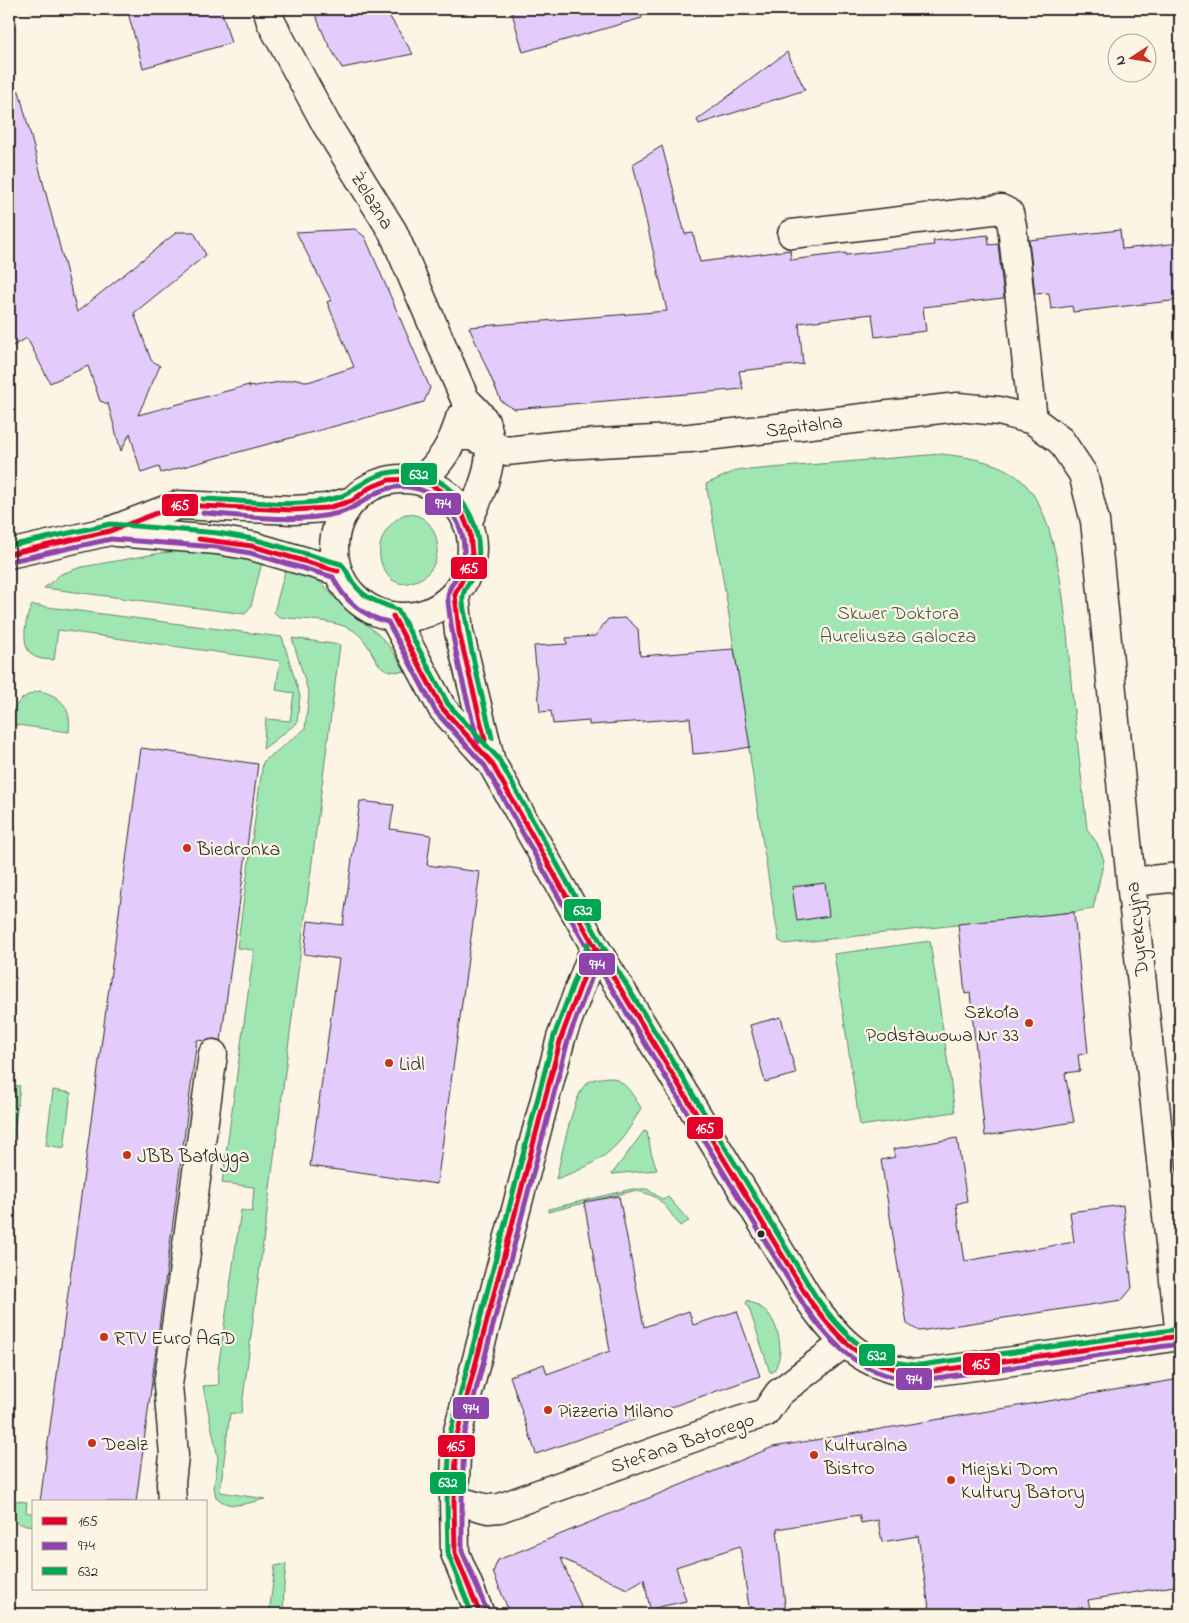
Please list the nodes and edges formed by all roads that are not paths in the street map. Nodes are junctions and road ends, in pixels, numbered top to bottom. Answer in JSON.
{"nodes":[{"id":1,"x":267,"y":9,"type":"edge"},
{"id":2,"x":792,"y":234,"type":"dead end"},
{"id":3,"x":465,"y":399,"type":"junction"},
{"id":4,"x":1032,"y":420,"type":"junction"},
{"id":5,"x":455,"y":436,"type":"junction"},
{"id":6,"x":490,"y":444,"type":"junction"},
{"id":7,"x":421,"y":481,"type":"junction"},
{"id":8,"x":352,"y":501,"type":"junction"},
{"id":9,"x":1095,"y":521,"type":"joint"},
{"id":10,"x":467,"y":523,"type":"junction"},
{"id":11,"x":110,"y":531,"type":"junction"},
{"id":12,"x":9,"y":554,"type":"edge"},
{"id":13,"x":338,"y":571,"type":"junction"},
{"id":14,"x":455,"y":594,"type":"junction"},
{"id":15,"x":393,"y":616,"type":"junction"},
{"id":16,"x":490,"y":762,"type":"junction"},
{"id":17,"x":1180,"y":877,"type":"edge"},
{"id":18,"x":1131,"y":882,"type":"junction"},
{"id":19,"x":595,"y":947,"type":"junction"},
{"id":20,"x":213,"y":1054,"type":"dead end"},
{"id":21,"x":1180,"y":1336,"type":"edge"},
{"id":22,"x":844,"y":1343,"type":"junction"},
{"id":23,"x":172,"y":1500,"type":"edge"},
{"id":24,"x":454,"y":1500,"type":"junction"},
{"id":25,"x":480,"y":1614,"type":"edge"}],
"edges":[{"from":1,"to":3,"type":"street","name":"Żelazna"},
{"from":2,"to":4,"type":"street"},
{"from":3,"to":5,"type":"street"},
{"from":3,"to":6,"type":"street","name":"Żelazna"},
{"from":4,"to":6,"type":"street","name":"Szpitalna"},
{"from":4,"to":9,"type":"street","name":"Szpitalna"},
{"from":5,"to":6,"type":"street","name":"Szpitalna"},
{"from":5,"to":7,"type":"street"},
{"from":6,"to":10,"type":"street","name":"Żelazna"},
{"from":7,"to":8,"type":"street"},
{"from":7,"to":10,"type":"street"},
{"from":8,"to":11,"type":"street"},
{"from":8,"to":13,"type":"street"},
{"from":9,"to":18,"type":"street","name":"Dyrekcyjna"},
{"from":10,"to":14,"type":"street"},
{"from":11,"to":12,"type":"street"},
{"from":11,"to":13,"type":"street"},
{"from":13,"to":15,"type":"street"},
{"from":14,"to":15,"type":"street"},
{"from":14,"to":16,"type":"street"},
{"from":15,"to":16,"type":"street"},
{"from":16,"to":19,"type":"street"},
{"from":17,"to":18,"type":"street"},
{"from":18,"to":21,"type":"street","name":"Dyrekcyjna"},
{"from":19,"to":22,"type":"street"},
{"from":19,"to":24,"type":"street"},
{"from":20,"to":23,"type":"street"},
{"from":21,"to":22,"type":"street"},
{"from":22,"to":24,"type":"street","name":"Stefana Batorego"},
{"from":24,"to":25,"type":"street"}]}
